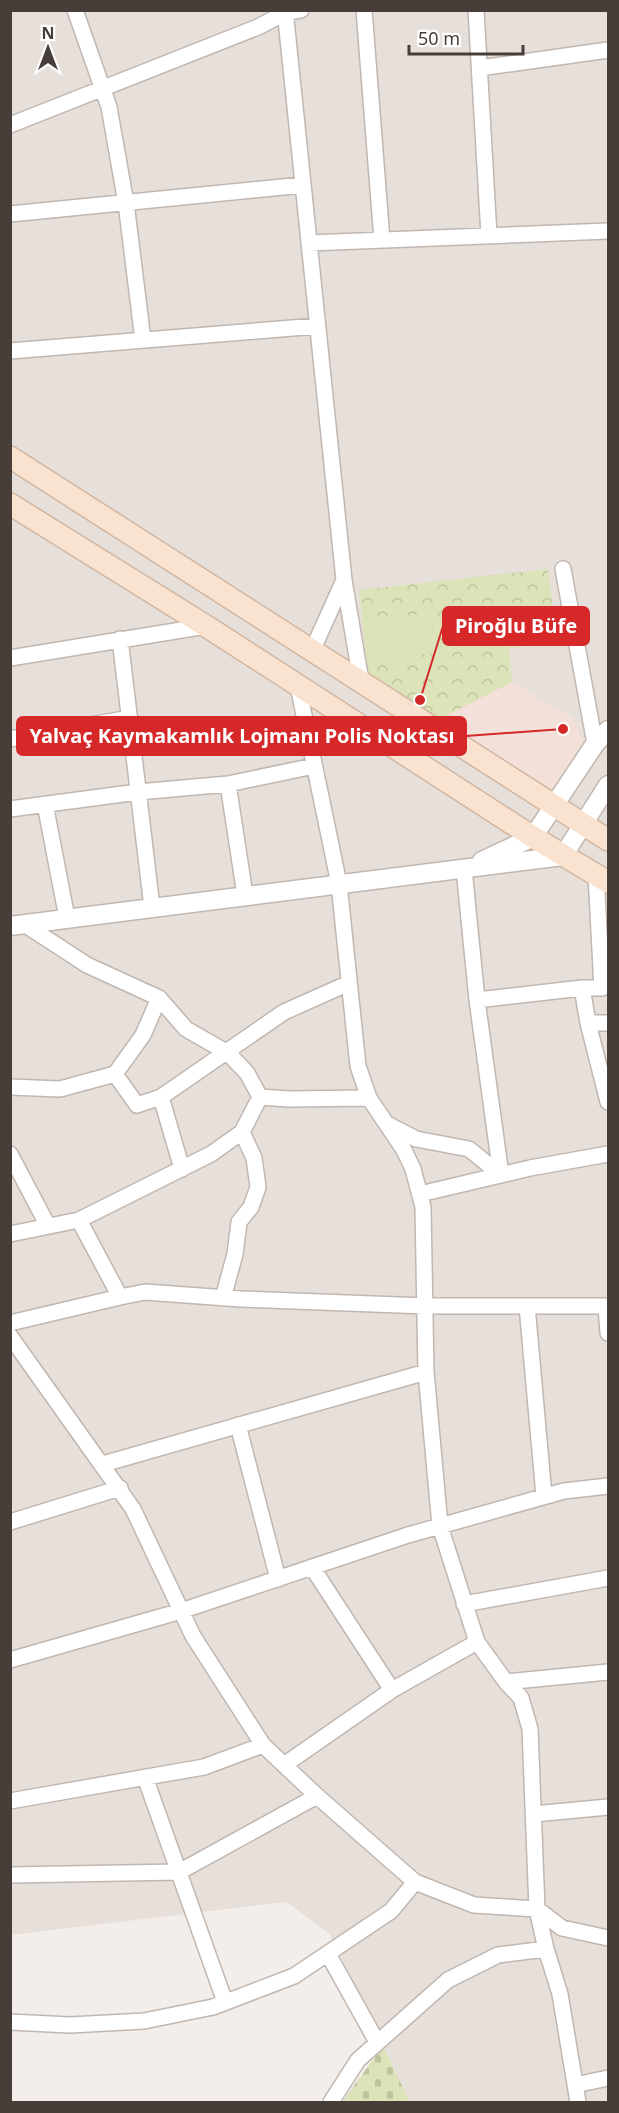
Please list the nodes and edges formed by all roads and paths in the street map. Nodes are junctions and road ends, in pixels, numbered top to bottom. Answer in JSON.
{"nodes":[{"id":1,"x":75,"y":10,"type":"edge"},
{"id":2,"x":301,"y":10,"type":"edge"},
{"id":3,"x":364,"y":10,"type":"edge"},
{"id":4,"x":476,"y":10,"type":"edge"},
{"id":5,"x":285,"y":12,"type":"edge"},
{"id":6,"x":609,"y":50,"type":"edge"},
{"id":7,"x":480,"y":68,"type":"junction"},
{"id":8,"x":101,"y":89,"type":"junction"},
{"id":9,"x":10,"y":125,"type":"edge"},
{"id":10,"x":303,"y":185,"type":"junction"},
{"id":11,"x":126,"y":203,"type":"junction"},
{"id":12,"x":10,"y":214,"type":"edge"},
{"id":13,"x":609,"y":231,"type":"edge"},
{"id":14,"x":489,"y":236,"type":"junction"},
{"id":15,"x":382,"y":240,"type":"junction"},
{"id":16,"x":309,"y":243,"type":"junction"},
{"id":17,"x":317,"y":326,"type":"junction"},
{"id":18,"x":143,"y":340,"type":"junction"},
{"id":19,"x":10,"y":351,"type":"edge"},
{"id":20,"x":10,"y":457,"type":"edge"},
{"id":21,"x":10,"y":504,"type":"edge"},
{"id":22,"x":563,"y":569,"type":"dead end"},
{"id":23,"x":344,"y":580,"type":"junction"},
{"id":24,"x":206,"y":626,"type":"junction"},
{"id":25,"x":120,"y":639,"type":"junction"},
{"id":26,"x":312,"y":651,"type":"junction"},
{"id":27,"x":10,"y":658,"type":"edge"},
{"id":28,"x":361,"y":681,"type":"junction"},
{"id":29,"x":297,"y":686,"type":"junction"},
{"id":30,"x":130,"y":718,"type":"junction"},
{"id":31,"x":609,"y":730,"type":"edge"},
{"id":32,"x":10,"y":739,"type":"edge"},
{"id":33,"x":595,"y":744,"type":"junction"},
{"id":34,"x":314,"y":766,"type":"junction"},
{"id":35,"x":228,"y":784,"type":"junction"},
{"id":36,"x":609,"y":785,"type":"edge"},
{"id":37,"x":138,"y":792,"type":"junction"},
{"id":38,"x":45,"y":804,"type":"junction"},
{"id":39,"x":554,"y":805,"type":"junction"},
{"id":40,"x":10,"y":809,"type":"edge"},
{"id":41,"x":583,"y":823,"type":"junction"},
{"id":42,"x":533,"y":837,"type":"junction"},
{"id":43,"x":609,"y":840,"type":"edge"},
{"id":44,"x":563,"y":856,"type":"junction"},
{"id":45,"x":464,"y":869,"type":"junction"},
{"id":46,"x":602,"y":878,"type":"edge"},
{"id":47,"x":339,"y":884,"type":"junction"},
{"id":48,"x":245,"y":895,"type":"junction"},
{"id":49,"x":152,"y":907,"type":"junction"},
{"id":50,"x":67,"y":918,"type":"junction"},
{"id":51,"x":17,"y":925,"type":"edge"},
{"id":52,"x":350,"y":983,"type":"junction"},
{"id":53,"x":582,"y":988,"type":"junction"},
{"id":54,"x":159,"y":998,"type":"junction"},
{"id":55,"x":477,"y":1000,"type":"junction"},
{"id":56,"x":588,"y":1023,"type":"junction"},
{"id":57,"x":609,"y":1023,"type":"edge"},
{"id":58,"x":228,"y":1053,"type":"junction"},
{"id":59,"x":115,"y":1074,"type":"junction"},
{"id":60,"x":10,"y":1087,"type":"edge"},
{"id":61,"x":161,"y":1097,"type":"junction"},
{"id":62,"x":260,"y":1097,"type":"junction"},
{"id":63,"x":369,"y":1098,"type":"junction"},
{"id":64,"x":609,"y":1102,"type":"edge"},
{"id":65,"x":386,"y":1123,"type":"junction"},
{"id":66,"x":242,"y":1132,"type":"junction"},
{"id":67,"x":10,"y":1154,"type":"edge"},
{"id":68,"x":609,"y":1154,"type":"edge"},
{"id":69,"x":182,"y":1169,"type":"junction"},
{"id":70,"x":501,"y":1175,"type":"junction"},
{"id":71,"x":420,"y":1194,"type":"junction"},
{"id":72,"x":79,"y":1220,"type":"junction"},
{"id":73,"x":48,"y":1226,"type":"junction"},
{"id":74,"x":10,"y":1233,"type":"edge"},
{"id":75,"x":120,"y":1297,"type":"junction"},
{"id":76,"x":223,"y":1298,"type":"junction"},
{"id":77,"x":426,"y":1306,"type":"junction"},
{"id":78,"x":527,"y":1306,"type":"junction"},
{"id":79,"x":607,"y":1306,"type":"edge"},
{"id":80,"x":10,"y":1323,"type":"edge"},
{"id":81,"x":609,"y":1333,"type":"edge"},
{"id":82,"x":10,"y":1336,"type":"edge"},
{"id":83,"x":426,"y":1372,"type":"junction"},
{"id":84,"x":238,"y":1425,"type":"junction"},
{"id":85,"x":103,"y":1464,"type":"junction"},
{"id":86,"x":609,"y":1486,"type":"edge"},
{"id":87,"x":120,"y":1488,"type":"junction"},
{"id":88,"x":544,"y":1496,"type":"junction"},
{"id":89,"x":10,"y":1522,"type":"edge"},
{"id":90,"x":440,"y":1526,"type":"junction"},
{"id":91,"x":312,"y":1567,"type":"junction"},
{"id":92,"x":609,"y":1578,"type":"edge"},
{"id":93,"x":278,"y":1579,"type":"junction"},
{"id":94,"x":464,"y":1604,"type":"junction"},
{"id":95,"x":181,"y":1611,"type":"junction"},
{"id":96,"x":477,"y":1642,"type":"junction"},
{"id":97,"x":10,"y":1660,"type":"edge"},
{"id":98,"x":609,"y":1672,"type":"edge"},
{"id":99,"x":506,"y":1682,"type":"junction"},
{"id":100,"x":392,"y":1690,"type":"junction"},
{"id":101,"x":263,"y":1746,"type":"junction"},
{"id":102,"x":284,"y":1765,"type":"junction"},
{"id":103,"x":145,"y":1777,"type":"junction"},
{"id":104,"x":317,"y":1796,"type":"junction"},
{"id":105,"x":10,"y":1801,"type":"edge"},
{"id":106,"x":609,"y":1808,"type":"edge"},
{"id":107,"x":534,"y":1814,"type":"junction"},
{"id":108,"x":179,"y":1872,"type":"junction"},
{"id":109,"x":10,"y":1875,"type":"edge"},
{"id":110,"x":415,"y":1882,"type":"junction"},
{"id":111,"x":537,"y":1909,"type":"junction"},
{"id":112,"x":609,"y":1938,"type":"edge"},
{"id":113,"x":546,"y":1949,"type":"junction"},
{"id":114,"x":328,"y":1954,"type":"junction"},
{"id":115,"x":225,"y":2002,"type":"junction"},
{"id":116,"x":10,"y":2022,"type":"edge"},
{"id":117,"x":377,"y":2042,"type":"junction"},
{"id":118,"x":609,"y":2078,"type":"edge"},
{"id":119,"x":575,"y":2085,"type":"junction"},
{"id":120,"x":330,"y":2103,"type":"edge"},
{"id":121,"x":578,"y":2103,"type":"edge"}],
"edges":[{"from":1,"to":8,"type":"street"},
{"from":2,"to":5,"type":"street"},
{"from":3,"to":15,"type":"street"},
{"from":4,"to":7,"type":"street"},
{"from":5,"to":8,"type":"street"},
{"from":5,"to":10,"type":"street"},
{"from":6,"to":7,"type":"street"},
{"from":7,"to":14,"type":"street"},
{"from":8,"to":9,"type":"street"},
{"from":8,"to":11,"type":"street"},
{"from":10,"to":11,"type":"street"},
{"from":10,"to":16,"type":"street"},
{"from":11,"to":12,"type":"street"},
{"from":11,"to":18,"type":"street"},
{"from":13,"to":14,"type":"street"},
{"from":14,"to":15,"type":"street"},
{"from":15,"to":16,"type":"street"},
{"from":16,"to":17,"type":"street"},
{"from":17,"to":18,"type":"street"},
{"from":17,"to":23,"type":"street"},
{"from":18,"to":19,"type":"street"},
{"from":20,"to":26,"type":"main road"},
{"from":21,"to":24,"type":"main road"},
{"from":22,"to":33,"type":"street"},
{"from":23,"to":26,"type":"street"},
{"from":23,"to":28,"type":"street"},
{"from":24,"to":25,"type":"street"},
{"from":24,"to":29,"type":"main road"},
{"from":25,"to":27,"type":"street"},
{"from":25,"to":30,"type":"street"},
{"from":26,"to":28,"type":"main road"},
{"from":28,"to":39,"type":"main road"},
{"from":29,"to":34,"type":"street"},
{"from":29,"to":42,"type":"main road"},
{"from":30,"to":32,"type":"street"},
{"from":30,"to":37,"type":"street"},
{"from":31,"to":33,"type":"street"},
{"from":33,"to":39,"type":"street"},
{"from":34,"to":35,"type":"street"},
{"from":34,"to":47,"type":"street"},
{"from":35,"to":37,"type":"street"},
{"from":35,"to":48,"type":"street"},
{"from":36,"to":41,"type":"street"},
{"from":37,"to":38,"type":"street"},
{"from":37,"to":49,"type":"street"},
{"from":38,"to":40,"type":"street"},
{"from":38,"to":50,"type":"street"},
{"from":39,"to":41,"type":"main road"},
{"from":39,"to":42,"type":"street"},
{"from":41,"to":43,"type":"main road"},
{"from":41,"to":44,"type":"street"},
{"from":42,"to":44,"type":"main road"},
{"from":42,"to":45,"type":"street"},
{"from":44,"to":45,"type":"street"},
{"from":44,"to":46,"type":"main road"},
{"from":45,"to":47,"type":"street"},
{"from":45,"to":55,"type":"street"},
{"from":46,"to":53,"type":"street"},
{"from":47,"to":48,"type":"street"},
{"from":47,"to":52,"type":"street"},
{"from":48,"to":49,"type":"street"},
{"from":49,"to":50,"type":"street"},
{"from":50,"to":51,"type":"street"},
{"from":51,"to":54,"type":"street"},
{"from":52,"to":58,"type":"street"},
{"from":52,"to":63,"type":"street"},
{"from":53,"to":55,"type":"street"},
{"from":53,"to":56,"type":"street"},
{"from":54,"to":58,"type":"street"},
{"from":54,"to":59,"type":"street"},
{"from":55,"to":70,"type":"street"},
{"from":56,"to":57,"type":"street"},
{"from":56,"to":64,"type":"street"},
{"from":58,"to":61,"type":"street"},
{"from":58,"to":62,"type":"street"},
{"from":59,"to":60,"type":"street"},
{"from":59,"to":61,"type":"street"},
{"from":61,"to":69,"type":"street"},
{"from":62,"to":63,"type":"street"},
{"from":62,"to":66,"type":"street"},
{"from":63,"to":65,"type":"street"},
{"from":65,"to":70,"type":"street"},
{"from":65,"to":71,"type":"street"},
{"from":66,"to":69,"type":"street"},
{"from":66,"to":76,"type":"street"},
{"from":67,"to":73,"type":"street"},
{"from":68,"to":70,"type":"street"},
{"from":69,"to":72,"type":"street"},
{"from":70,"to":71,"type":"street"},
{"from":71,"to":77,"type":"street"},
{"from":72,"to":73,"type":"street"},
{"from":72,"to":75,"type":"street"},
{"from":73,"to":74,"type":"street"},
{"from":75,"to":76,"type":"street"},
{"from":75,"to":80,"type":"street"},
{"from":76,"to":77,"type":"street"},
{"from":77,"to":78,"type":"street"},
{"from":77,"to":83,"type":"street"},
{"from":78,"to":79,"type":"street"},
{"from":78,"to":88,"type":"street"},
{"from":79,"to":81,"type":"street"},
{"from":82,"to":85,"type":"street"},
{"from":83,"to":84,"type":"street"},
{"from":83,"to":90,"type":"street"},
{"from":84,"to":85,"type":"street"},
{"from":84,"to":93,"type":"street"},
{"from":85,"to":87,"type":"street"},
{"from":86,"to":88,"type":"street"},
{"from":87,"to":89,"type":"street"},
{"from":87,"to":95,"type":"street"},
{"from":88,"to":90,"type":"street"},
{"from":90,"to":91,"type":"street"},
{"from":90,"to":94,"type":"street"},
{"from":91,"to":93,"type":"street"},
{"from":91,"to":100,"type":"street"},
{"from":92,"to":94,"type":"street"},
{"from":93,"to":95,"type":"street"},
{"from":94,"to":96,"type":"street"},
{"from":95,"to":97,"type":"street"},
{"from":95,"to":101,"type":"street"},
{"from":96,"to":99,"type":"street"},
{"from":96,"to":100,"type":"street"},
{"from":98,"to":99,"type":"street"},
{"from":99,"to":107,"type":"street"},
{"from":100,"to":102,"type":"street"},
{"from":101,"to":102,"type":"street"},
{"from":101,"to":103,"type":"street"},
{"from":102,"to":104,"type":"street"},
{"from":103,"to":105,"type":"street"},
{"from":103,"to":108,"type":"street"},
{"from":104,"to":108,"type":"street"},
{"from":104,"to":110,"type":"street"},
{"from":106,"to":107,"type":"street"},
{"from":107,"to":111,"type":"street"},
{"from":108,"to":109,"type":"street"},
{"from":108,"to":115,"type":"street"},
{"from":110,"to":111,"type":"street"},
{"from":110,"to":114,"type":"street"},
{"from":111,"to":112,"type":"street"},
{"from":111,"to":113,"type":"street"},
{"from":113,"to":117,"type":"street"},
{"from":113,"to":119,"type":"street"},
{"from":114,"to":115,"type":"street"},
{"from":114,"to":117,"type":"street"},
{"from":115,"to":116,"type":"street"},
{"from":117,"to":120,"type":"street"},
{"from":118,"to":119,"type":"street"},
{"from":119,"to":121,"type":"street"}]}
